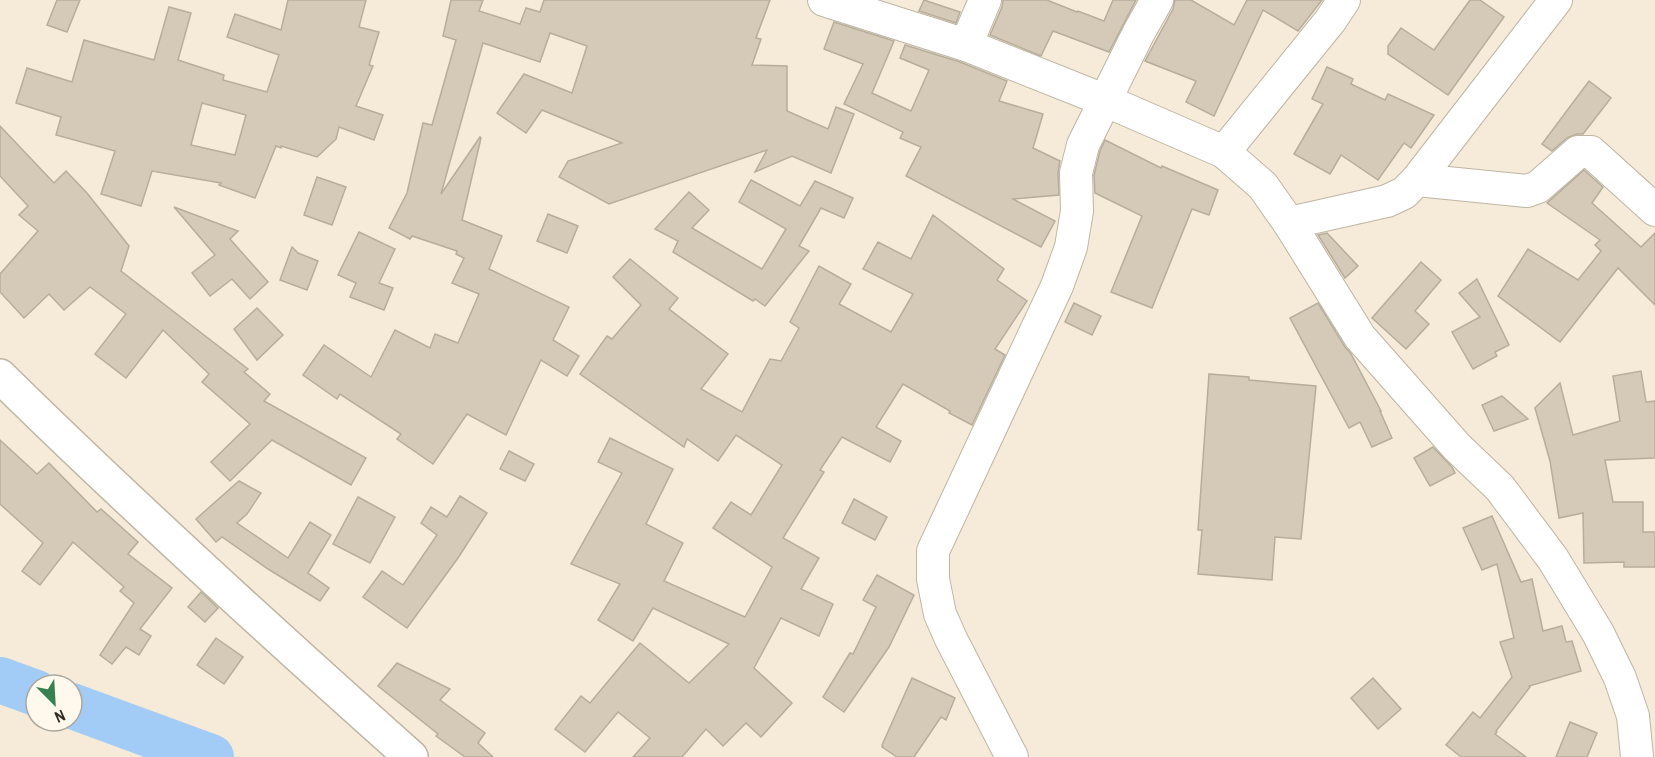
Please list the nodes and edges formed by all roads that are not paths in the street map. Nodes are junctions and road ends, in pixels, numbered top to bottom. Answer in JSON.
{"nodes":[{"id":1,"x":824,"y":0,"type":"edge"},
{"id":2,"x":985,"y":0,"type":"edge"},
{"id":3,"x":1157,"y":0,"type":"edge"},
{"id":4,"x":1344,"y":0,"type":"edge"},
{"id":5,"x":1556,"y":0,"type":"edge"},
{"id":6,"x":966,"y":45,"type":"junction"},
{"id":7,"x":1104,"y":100,"type":"junction"},
{"id":8,"x":1224,"y":152,"type":"junction"},
{"id":9,"x":1418,"y":180,"type":"junction"},
{"id":10,"x":1655,"y":210,"type":"edge"},
{"id":11,"x":1289,"y":223,"type":"junction"},
{"id":12,"x":0,"y":376,"type":"edge"},
{"id":13,"x":411,"y":757,"type":"edge"},
{"id":14,"x":1012,"y":757,"type":"edge"},
{"id":15,"x":1637,"y":757,"type":"edge"}],
"edges":[{"from":1,"to":6,"type":"street"},
{"from":2,"to":6,"type":"street"},
{"from":3,"to":7,"type":"street"},
{"from":4,"to":8,"type":"street"},
{"from":5,"to":9,"type":"street"},
{"from":6,"to":7,"type":"street"},
{"from":7,"to":8,"type":"street"},
{"from":7,"to":14,"type":"street"},
{"from":8,"to":11,"type":"street"},
{"from":9,"to":10,"type":"street"},
{"from":9,"to":11,"type":"street"},
{"from":11,"to":15,"type":"street"},
{"from":12,"to":13,"type":"highway"}]}
